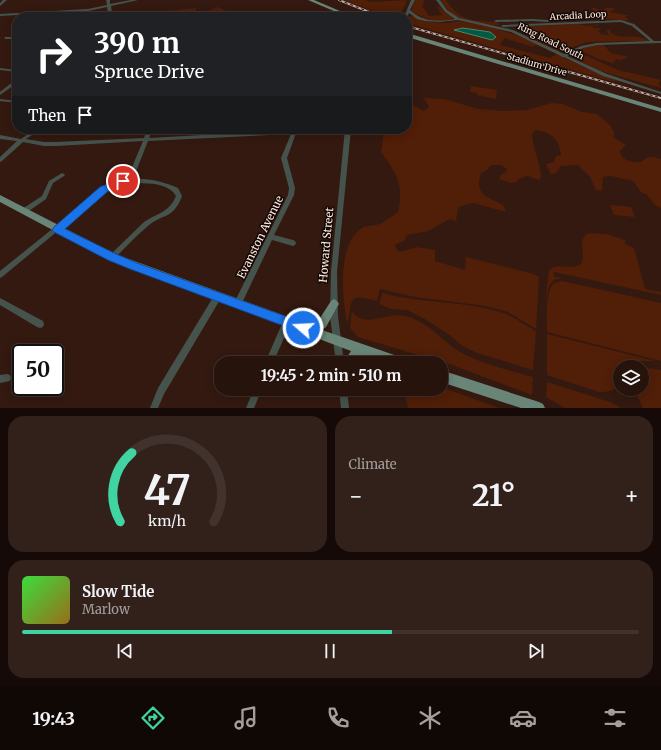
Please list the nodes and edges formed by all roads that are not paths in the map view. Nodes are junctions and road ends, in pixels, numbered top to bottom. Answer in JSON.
{"nodes":[{"id":1,"x":5,"y":0,"type":"edge"},
{"id":2,"x":108,"y":0,"type":"edge"},
{"id":3,"x":136,"y":0,"type":"edge"},
{"id":4,"x":310,"y":0,"type":"edge"},
{"id":5,"x":408,"y":0,"type":"edge"},
{"id":6,"x":413,"y":0,"type":"edge"},
{"id":7,"x":438,"y":0,"type":"edge"},
{"id":8,"x":0,"y":5,"type":"edge"},
{"id":9,"x":109,"y":7,"type":"junction"},
{"id":10,"x":409,"y":11,"type":"edge"},
{"id":11,"x":63,"y":12,"type":"edge"},
{"id":12,"x":110,"y":12,"type":"edge"},
{"id":13,"x":340,"y":12,"type":"edge"},
{"id":14,"x":405,"y":12,"type":"edge"},
{"id":15,"x":412,"y":13,"type":"edge"},
{"id":16,"x":12,"y":14,"type":"edge"},
{"id":17,"x":0,"y":15,"type":"edge"},
{"id":18,"x":412,"y":16,"type":"edge"},
{"id":19,"x":416,"y":16,"type":"junction"},
{"id":20,"x":458,"y":19,"type":"junction"},
{"id":21,"x":496,"y":21,"type":"dead end"},
{"id":22,"x":575,"y":23,"type":"junction"},
{"id":23,"x":496,"y":27,"type":"junction"},
{"id":24,"x":412,"y":35,"type":"edge"},
{"id":25,"x":412,"y":35,"type":"edge"},
{"id":26,"x":6,"y":38,"type":"dead end"},
{"id":27,"x":12,"y":38,"type":"edge"},
{"id":28,"x":653,"y":42,"type":"junction"},
{"id":29,"x":661,"y":42,"type":"edge"},
{"id":30,"x":563,"y":56,"type":"junction"},
{"id":31,"x":0,"y":69,"type":"edge"},
{"id":32,"x":12,"y":70,"type":"edge"},
{"id":33,"x":12,"y":85,"type":"edge"},
{"id":34,"x":661,"y":93,"type":"edge"},
{"id":35,"x":0,"y":94,"type":"edge"},
{"id":36,"x":0,"y":100,"type":"edge"},
{"id":37,"x":12,"y":101,"type":"edge"},
{"id":38,"x":661,"y":107,"type":"edge"},
{"id":39,"x":661,"y":110,"type":"edge"},
{"id":40,"x":31,"y":134,"type":"edge"},
{"id":41,"x":148,"y":134,"type":"edge"},
{"id":42,"x":237,"y":134,"type":"edge"},
{"id":43,"x":295,"y":134,"type":"edge"},
{"id":44,"x":348,"y":134,"type":"edge"},
{"id":45,"x":0,"y":137,"type":"edge"},
{"id":46,"x":22,"y":140,"type":"junction"},
{"id":47,"x":146,"y":140,"type":"junction"},
{"id":48,"x":0,"y":160,"type":"edge"},
{"id":49,"x":62,"y":175,"type":"dead end"},
{"id":50,"x":130,"y":180,"type":"junction"},
{"id":51,"x":0,"y":198,"type":"edge"},
{"id":52,"x":24,"y":212,"type":"junction"},
{"id":53,"x":57,"y":230,"type":"junction"},
{"id":54,"x":270,"y":237,"type":"junction"},
{"id":55,"x":293,"y":243,"type":"dead end"},
{"id":56,"x":112,"y":257,"type":"junction"},
{"id":57,"x":0,"y":275,"type":"edge"},
{"id":58,"x":218,"y":296,"type":"junction"},
{"id":59,"x":0,"y":301,"type":"edge"},
{"id":60,"x":238,"y":303,"type":"junction"},
{"id":61,"x":334,"y":304,"type":"junction"},
{"id":62,"x":287,"y":322,"type":"junction"},
{"id":63,"x":40,"y":324,"type":"dead end"},
{"id":64,"x":311,"y":330,"type":"junction"},
{"id":65,"x":337,"y":340,"type":"junction"},
{"id":66,"x":366,"y":351,"type":"junction"},
{"id":67,"x":272,"y":356,"type":"edge"},
{"id":68,"x":339,"y":356,"type":"edge"},
{"id":69,"x":353,"y":356,"type":"edge"},
{"id":70,"x":381,"y":356,"type":"edge"},
{"id":71,"x":448,"y":378,"type":"edge"},
{"id":72,"x":255,"y":396,"type":"edge"},
{"id":73,"x":344,"y":396,"type":"edge"},
{"id":74,"x":154,"y":408,"type":"edge"},
{"id":75,"x":250,"y":408,"type":"edge"},
{"id":76,"x":345,"y":408,"type":"edge"},
{"id":77,"x":539,"y":408,"type":"edge"}],
"edges":[{"from":1,"to":8,"type":"street"},
{"from":2,"to":9,"type":"street"},
{"from":3,"to":9,"type":"street"},
{"from":4,"to":13,"type":"main road"},
{"from":5,"to":14,"type":"street"},
{"from":6,"to":10,"type":"street"},
{"from":7,"to":20,"type":"street","name":"Ring Road South"},
{"from":9,"to":11,"type":"street"},
{"from":9,"to":12,"type":"street"},
{"from":15,"to":19,"type":"street"},
{"from":16,"to":17,"type":"street"},
{"from":18,"to":19,"type":"street"},
{"from":19,"to":20,"type":"street"},
{"from":20,"to":23,"type":"street","name":"Ring Road South"},
{"from":21,"to":22,"type":"street"},
{"from":22,"to":23,"type":"street","name":"Arcadia Loop"},
{"from":22,"to":28,"type":"street","name":"Arcadia Loop"},
{"from":23,"to":30,"type":"street","name":"Ring Road South"},
{"from":24,"to":38,"type":"main road","name":"Stadium Drive"},
{"from":25,"to":39,"type":"main road","name":"Stadium Drive"},
{"from":26,"to":27,"type":"street"},
{"from":28,"to":29,"type":"street"},
{"from":28,"to":30,"type":"street"},
{"from":30,"to":34,"type":"street","name":"Ring Road South"},
{"from":31,"to":32,"type":"street"},
{"from":33,"to":35,"type":"street"},
{"from":36,"to":37,"type":"street"},
{"from":40,"to":46,"type":"street"},
{"from":41,"to":47,"type":"street"},
{"from":42,"to":47,"type":"street"},
{"from":43,"to":54,"type":"street","name":"Evanston Avenue"},
{"from":44,"to":61,"type":"street","name":"Howard Street"},
{"from":45,"to":46,"type":"street"},
{"from":46,"to":47,"type":"street"},
{"from":46,"to":48,"type":"street"},
{"from":47,"to":50,"type":"street"},
{"from":49,"to":52,"type":"street"},
{"from":50,"to":53,"type":"street"},
{"from":50,"to":56,"type":"street"},
{"from":51,"to":52,"type":"main road"},
{"from":52,"to":53,"type":"main road"},
{"from":53,"to":56,"type":"main road"},
{"from":53,"to":57,"type":"street"},
{"from":54,"to":55,"type":"street"},
{"from":54,"to":60,"type":"street","name":"Evanston Avenue"},
{"from":56,"to":58,"type":"main road"},
{"from":58,"to":60,"type":"main road"},
{"from":58,"to":74,"type":"street"},
{"from":59,"to":63,"type":"street"},
{"from":60,"to":62,"type":"main road"},
{"from":61,"to":64,"type":"main road"},
{"from":61,"to":65,"type":"street","name":"Howard Street"},
{"from":62,"to":64,"type":"main road"},
{"from":62,"to":67,"type":"street"},
{"from":64,"to":65,"type":"main road"},
{"from":65,"to":66,"type":"main road"},
{"from":65,"to":68,"type":"street","name":"Howard Street"},
{"from":66,"to":69,"type":"main road"},
{"from":66,"to":70,"type":"main road"},
{"from":71,"to":77,"type":"main road"},
{"from":72,"to":75,"type":"street"},
{"from":73,"to":76,"type":"street"}]}
